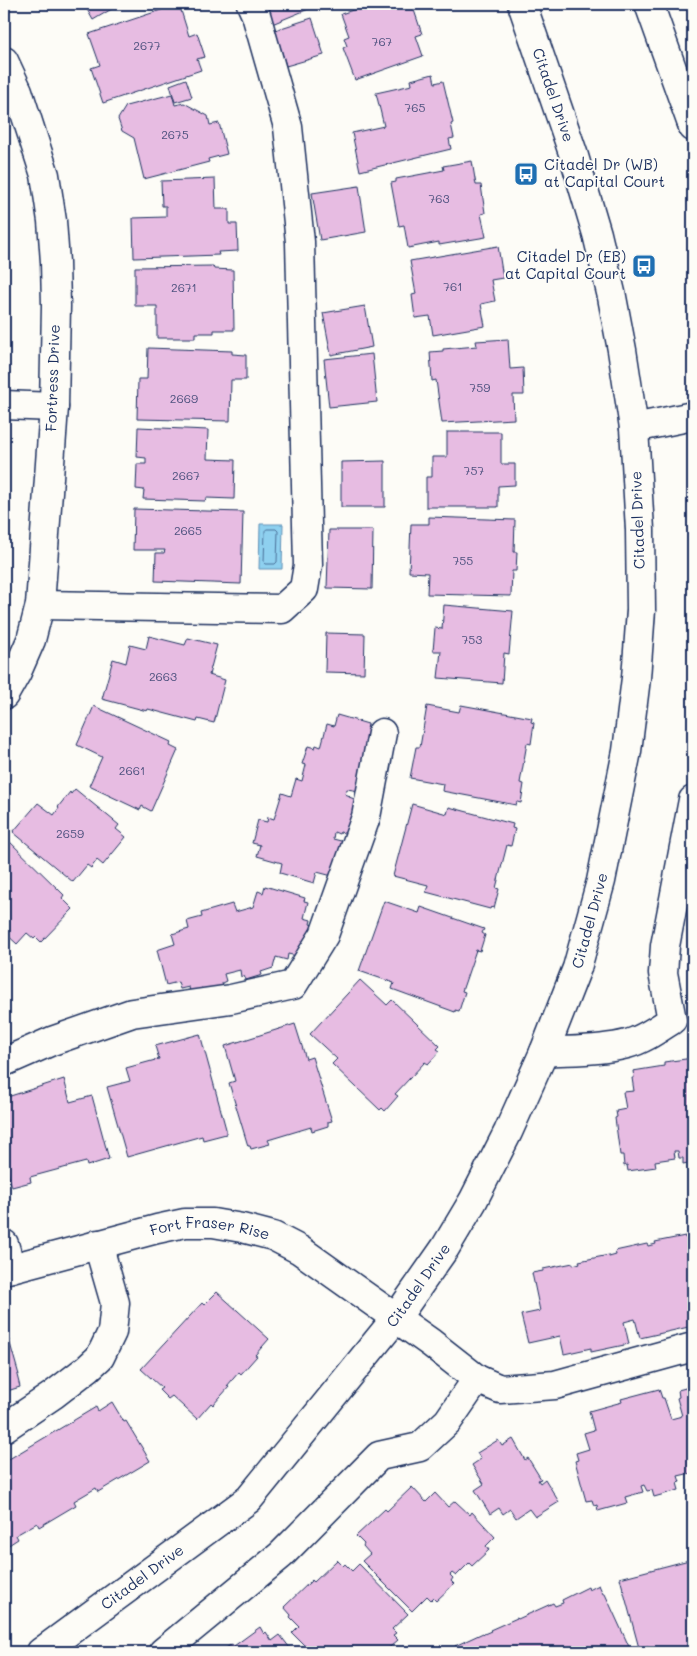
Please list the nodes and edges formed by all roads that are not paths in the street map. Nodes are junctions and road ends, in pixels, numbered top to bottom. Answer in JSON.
{"nodes":[{"id":1,"x":251,"y":4,"type":"edge"},
{"id":2,"x":522,"y":4,"type":"edge"},
{"id":3,"x":649,"y":4,"type":"edge"},
{"id":4,"x":4,"y":61,"type":"edge"},
{"id":5,"x":693,"y":127,"type":"edge"},
{"id":6,"x":4,"y":405,"type":"edge"},
{"id":7,"x":54,"y":407,"type":"junction"},
{"id":8,"x":693,"y":416,"type":"edge"},
{"id":9,"x":634,"y":428,"type":"junction"},
{"id":10,"x":40,"y":605,"type":"junction"},
{"id":11,"x":4,"y":695,"type":"edge"},
{"id":12,"x":382,"y":733,"type":"dead end"},
{"id":13,"x":693,"y":800,"type":"edge"},
{"id":14,"x":682,"y":1021,"type":"edge"},
{"id":15,"x":544,"y":1052,"type":"junction"},
{"id":16,"x":4,"y":1062,"type":"edge"},
{"id":17,"x":98,"y":1244,"type":"junction"},
{"id":18,"x":6,"y":1261,"type":"edge"},
{"id":19,"x":396,"y":1318,"type":"junction"},
{"id":20,"x":693,"y":1346,"type":"edge"},
{"id":21,"x":477,"y":1379,"type":"junction"},
{"id":22,"x":4,"y":1428,"type":"edge"},
{"id":23,"x":41,"y":1652,"type":"edge"},
{"id":24,"x":164,"y":1652,"type":"edge"}],
"edges":[{"from":1,"to":10,"type":"street"},
{"from":2,"to":9,"type":"street","name":"Citadel Drive"},
{"from":3,"to":5,"type":"street"},
{"from":4,"to":7,"type":"street","name":"Fortress Drive"},
{"from":6,"to":7,"type":"street"},
{"from":7,"to":10,"type":"street","name":"Fortress Drive"},
{"from":8,"to":9,"type":"street"},
{"from":9,"to":15,"type":"street","name":"Citadel Drive"},
{"from":10,"to":11,"type":"street","name":"Fortress Drive"},
{"from":12,"to":16,"type":"street"},
{"from":13,"to":14,"type":"street"},
{"from":14,"to":15,"type":"street"},
{"from":15,"to":19,"type":"street","name":"Citadel Drive"},
{"from":17,"to":18,"type":"street","name":"Fort Fraser Rise"},
{"from":17,"to":19,"type":"street","name":"Fort Fraser Rise"},
{"from":17,"to":22,"type":"street"},
{"from":19,"to":21,"type":"street","name":"Fort Fraser Rise"},
{"from":19,"to":23,"type":"street","name":"Citadel Drive"},
{"from":20,"to":21,"type":"street","name":"Fort Fraser Rise"},
{"from":21,"to":24,"type":"street"}]}
